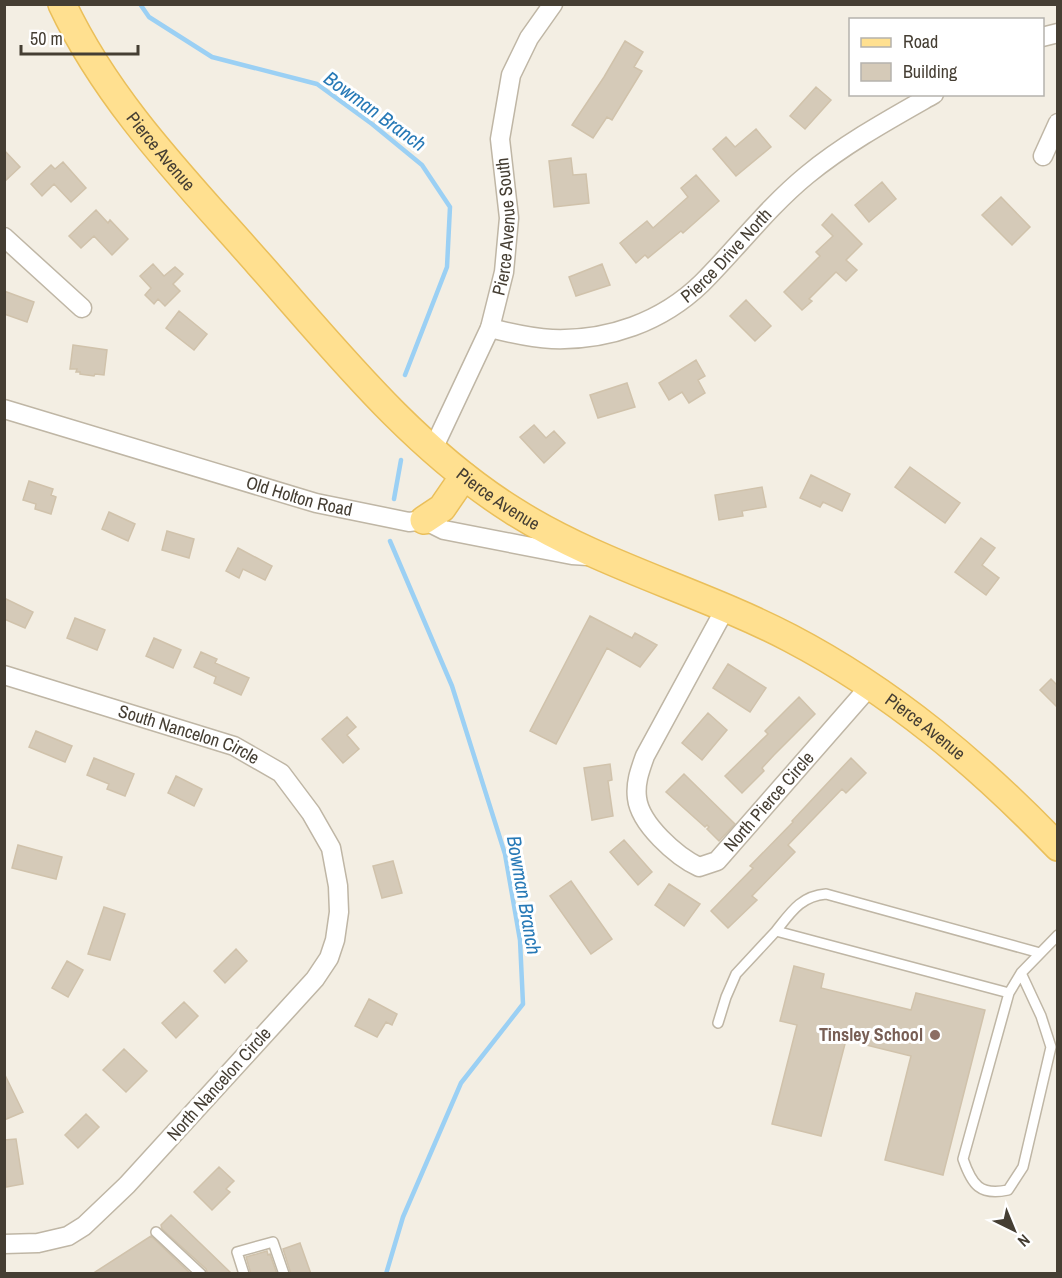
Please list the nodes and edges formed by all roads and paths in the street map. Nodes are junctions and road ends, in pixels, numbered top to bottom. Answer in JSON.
{"nodes":[{"id":1,"x":62,"y":4,"type":"edge"},
{"id":2,"x":553,"y":4,"type":"edge"},
{"id":3,"x":930,"y":96,"type":"edge"},
{"id":4,"x":1058,"y":123,"type":"edge"},
{"id":5,"x":1043,"y":156,"type":"dead end"},
{"id":6,"x":4,"y":237,"type":"edge"},
{"id":7,"x":82,"y":308,"type":"dead end"},
{"id":8,"x":489,"y":328,"type":"junction"},
{"id":9,"x":4,"y":409,"type":"edge"},
{"id":10,"x":433,"y":449,"type":"junction"},
{"id":11,"x":464,"y":476,"type":"junction"},
{"id":12,"x":424,"y":520,"type":"junction"},
{"id":13,"x":599,"y":556,"type":"junction"},
{"id":14,"x":725,"y":609,"type":"junction"},
{"id":15,"x":4,"y":675,"type":"edge"},
{"id":16,"x":870,"y":686,"type":"junction"},
{"id":17,"x":1058,"y":847,"type":"edge"},
{"id":18,"x":331,"y":848,"type":"joint"},
{"id":19,"x":776,"y":931,"type":"junction"},
{"id":20,"x":1058,"y":935,"type":"edge"},
{"id":21,"x":1040,"y":953,"type":"junction"},
{"id":22,"x":1021,"y":973,"type":"junction"},
{"id":23,"x":1009,"y":993,"type":"junction"},
{"id":24,"x":718,"y":1023,"type":"dead end"},
{"id":25,"x":156,"y":1232,"type":"dead end"},
{"id":26,"x":4,"y":1244,"type":"edge"},
{"id":27,"x":201,"y":1274,"type":"edge"},
{"id":28,"x":244,"y":1274,"type":"edge"},
{"id":29,"x":284,"y":1274,"type":"edge"}],
"edges":[{"from":1,"to":10,"type":"main road","name":"Pierce Avenue"},
{"from":2,"to":8,"type":"street","name":"Pierce Avenue South"},
{"from":3,"to":8,"type":"street","name":"Pierce Drive North"},
{"from":4,"to":5,"type":"street"},
{"from":6,"to":7,"type":"street"},
{"from":8,"to":10,"type":"street","name":"Pierce Avenue South"},
{"from":9,"to":12,"type":"street","name":"Old Holton Road"},
{"from":10,"to":11,"type":"main road","name":"Pierce Avenue"},
{"from":11,"to":12,"type":"main road"},
{"from":11,"to":13,"type":"main road","name":"Pierce Avenue"},
{"from":12,"to":13,"type":"street","name":"Old Holton Road"},
{"from":13,"to":14,"type":"main road","name":"Pierce Avenue"},
{"from":14,"to":16,"type":"main road","name":"Pierce Avenue"},
{"from":14,"to":16,"type":"street","name":"North Pierce Circle"},
{"from":15,"to":18,"type":"street","name":"South Nancelon Circle"},
{"from":16,"to":17,"type":"main road","name":"Pierce Avenue"},
{"from":18,"to":26,"type":"street","name":"North Nancelon Circle"},
{"from":19,"to":21,"type":"lane"},
{"from":19,"to":23,"type":"lane"},
{"from":19,"to":24,"type":"lane"},
{"from":20,"to":21,"type":"lane"},
{"from":21,"to":22,"type":"lane"},
{"from":22,"to":23,"type":"lane"},
{"from":22,"to":23,"type":"lane"},
{"from":25,"to":27,"type":"lane"},
{"from":28,"to":29,"type":"lane"}]}
